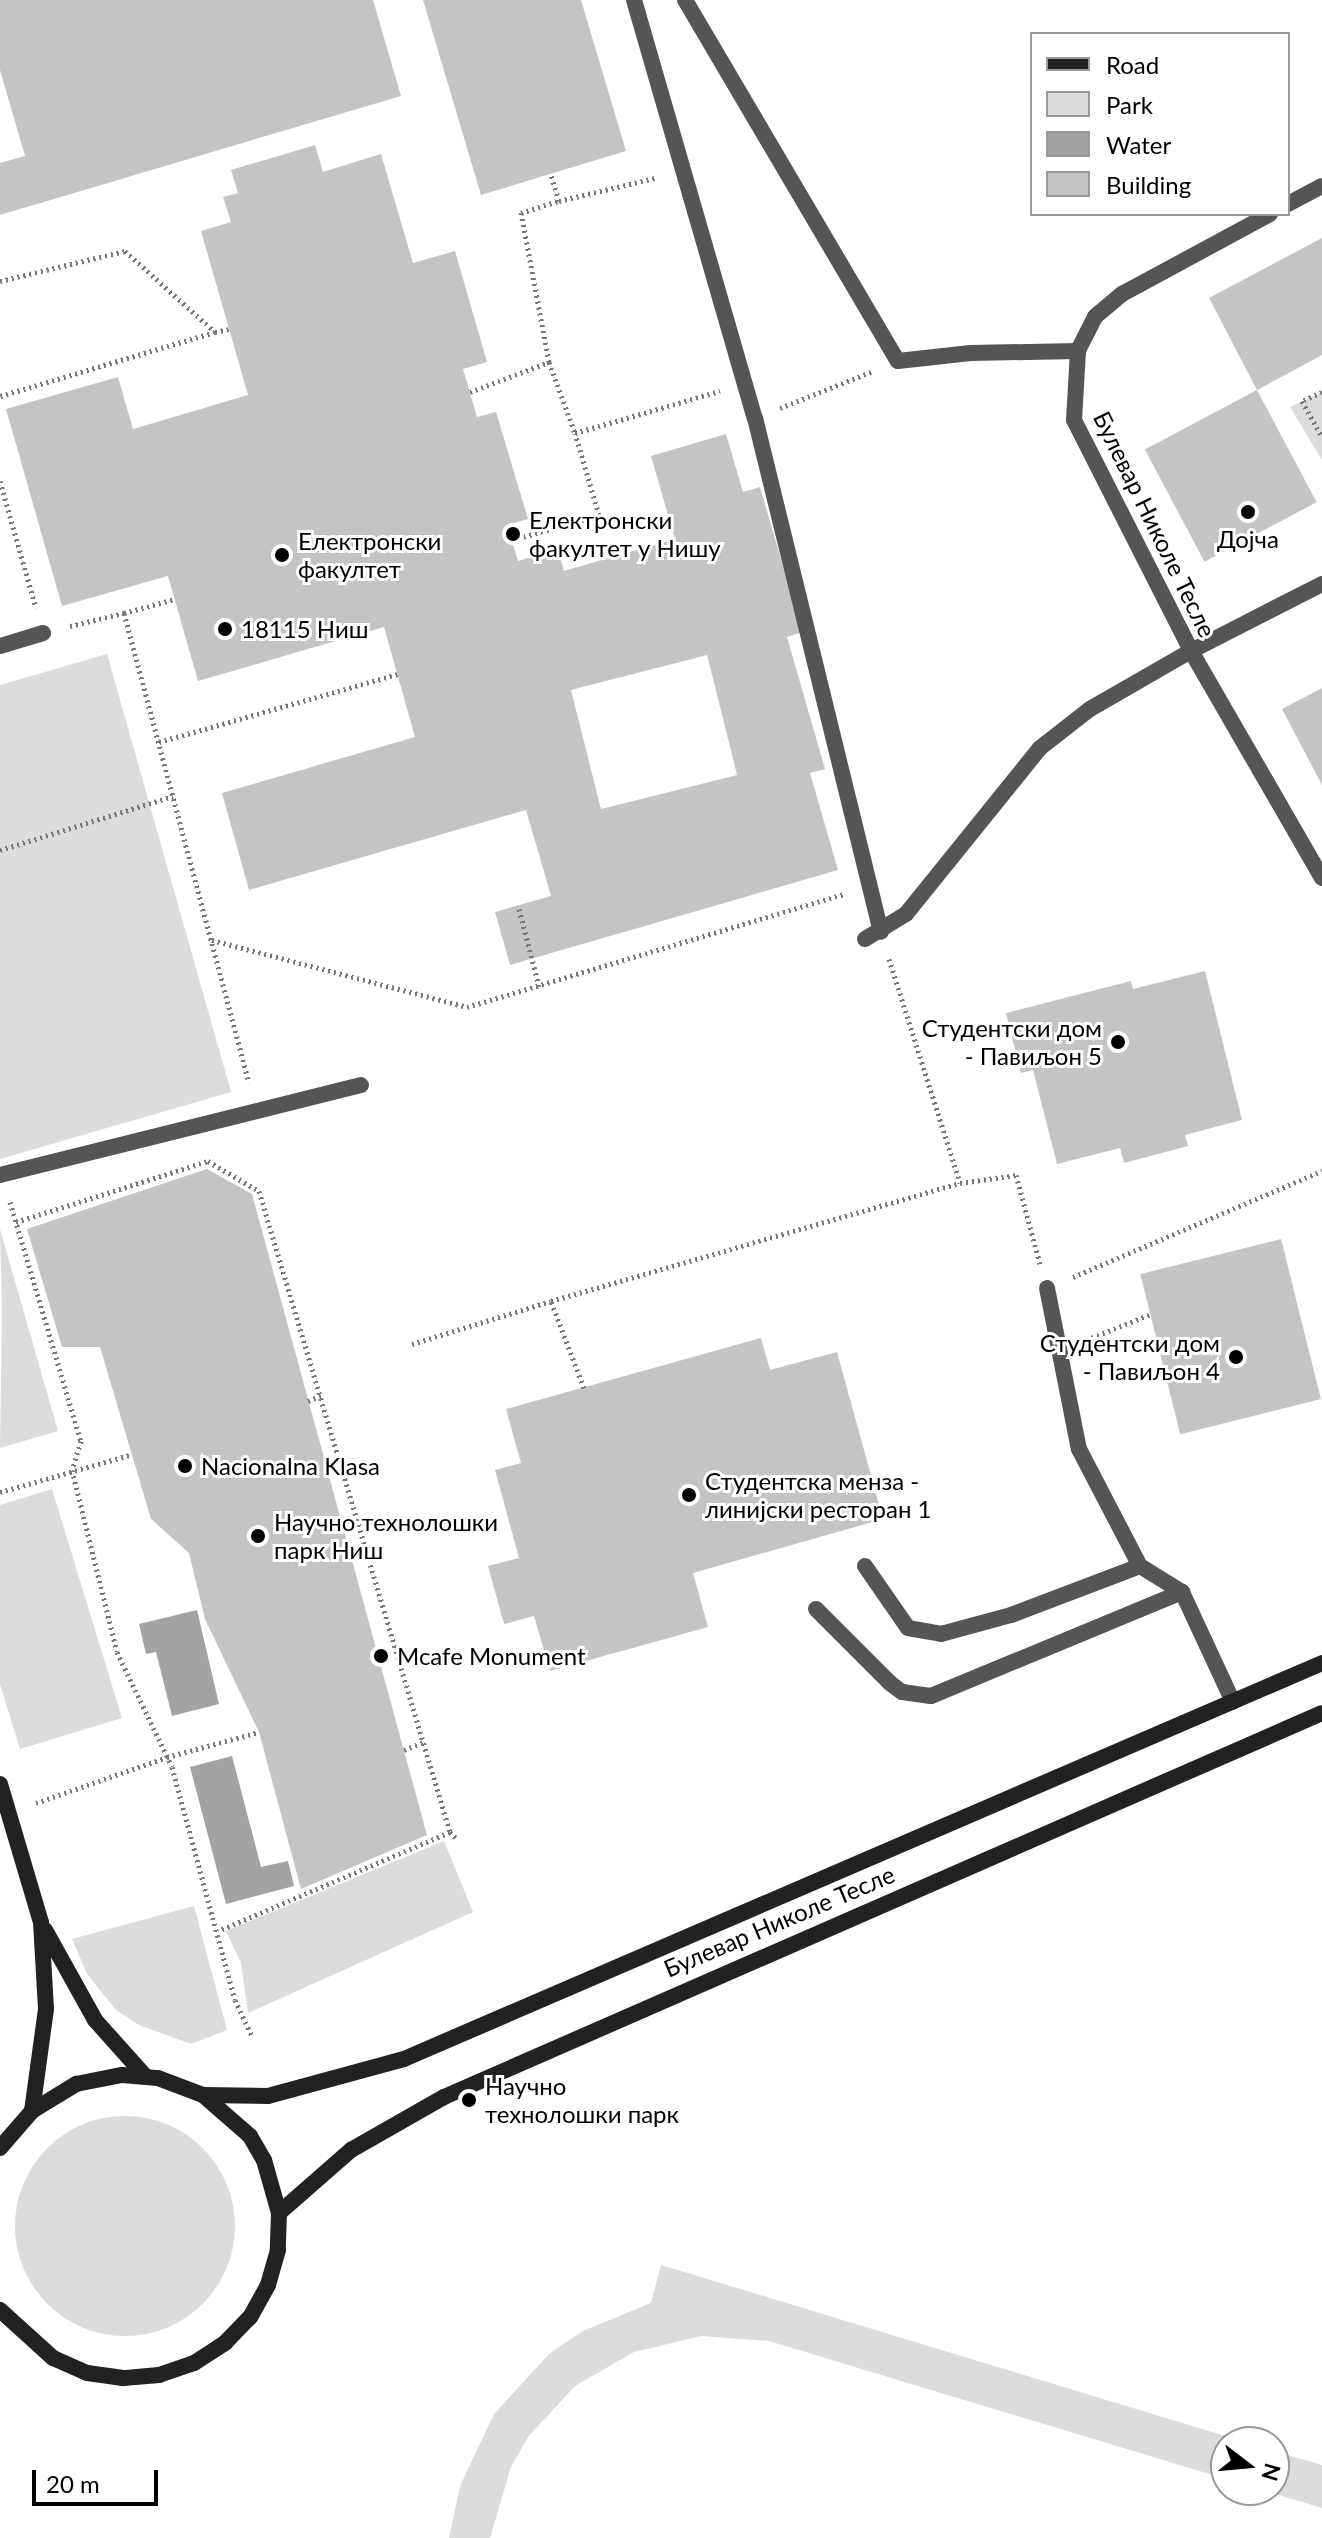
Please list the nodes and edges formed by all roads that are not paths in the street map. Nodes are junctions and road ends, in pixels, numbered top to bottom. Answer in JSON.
{"nodes":[{"id":1,"x":634,"y":0,"type":"edge"},
{"id":2,"x":685,"y":0,"type":"edge"},
{"id":3,"x":1322,"y":186,"type":"edge"},
{"id":4,"x":1290,"y":203,"type":"edge"},
{"id":5,"x":1266,"y":216,"type":"edge"},
{"id":6,"x":1078,"y":351,"type":"junction"},
{"id":7,"x":1322,"y":584,"type":"edge"},
{"id":8,"x":43,"y":633,"type":"road end"},
{"id":9,"x":0,"y":646,"type":"edge"},
{"id":10,"x":1191,"y":651,"type":"junction"},
{"id":11,"x":1322,"y":878,"type":"edge"},
{"id":12,"x":361,"y":1085,"type":"dead end"},
{"id":13,"x":0,"y":1175,"type":"edge"},
{"id":14,"x":1047,"y":1288,"type":"road end"},
{"id":15,"x":865,"y":1566,"type":"dead end"},
{"id":16,"x":1140,"y":1566,"type":"junction"},
{"id":17,"x":1182,"y":1592,"type":"junction"},
{"id":18,"x":816,"y":1609,"type":"dead end"},
{"id":19,"x":1322,"y":1663,"type":"edge"},
{"id":20,"x":1233,"y":1702,"type":"junction"},
{"id":21,"x":1322,"y":1713,"type":"edge"},
{"id":22,"x":0,"y":1784,"type":"edge"},
{"id":23,"x":41,"y":1922,"type":"junction"},
{"id":24,"x":145,"y":2076,"type":"junction"},
{"id":25,"x":203,"y":2095,"type":"junction"},
{"id":26,"x":32,"y":2111,"type":"junction"},
{"id":27,"x":0,"y":2148,"type":"edge"},
{"id":28,"x":279,"y":2213,"type":"junction"},
{"id":29,"x":0,"y":2310,"type":"edge"},
{"id":30,"x":0,"y":2331,"type":"edge"},
{"id":31,"x":26,"y":2338,"type":"junction"}],
"edges":[{"from":1,"to":10,"type":"street"},
{"from":2,"to":6,"type":"street"},
{"from":3,"to":4,"type":"street"},
{"from":5,"to":6,"type":"street","name":"Булевар Николе Тесле"},
{"from":6,"to":10,"type":"street","name":"Булевар Николе Тесле"},
{"from":7,"to":10,"type":"street"},
{"from":8,"to":9,"type":"street"},
{"from":10,"to":11,"type":"street","name":"Булевар Николе Тесле"},
{"from":12,"to":13,"type":"street"},
{"from":14,"to":16,"type":"street"},
{"from":15,"to":16,"type":"street"},
{"from":16,"to":17,"type":"street"},
{"from":17,"to":18,"type":"street"},
{"from":17,"to":20,"type":"street"},
{"from":19,"to":20,"type":"main road","name":"Булевар Николе Тесле"},
{"from":20,"to":25,"type":"main road","name":"Булевар Николе Тесле"},
{"from":21,"to":28,"type":"main road","name":"Булевар Николе Тесле"},
{"from":22,"to":23,"type":"main road"},
{"from":23,"to":24,"type":"main road"},
{"from":23,"to":26,"type":"main road"},
{"from":24,"to":25,"type":"main road"},
{"from":24,"to":26,"type":"main road"},
{"from":25,"to":28,"type":"main road"},
{"from":26,"to":27,"type":"main road"},
{"from":28,"to":31,"type":"main road"},
{"from":29,"to":31,"type":"main road"},
{"from":30,"to":31,"type":"main road"}]}
